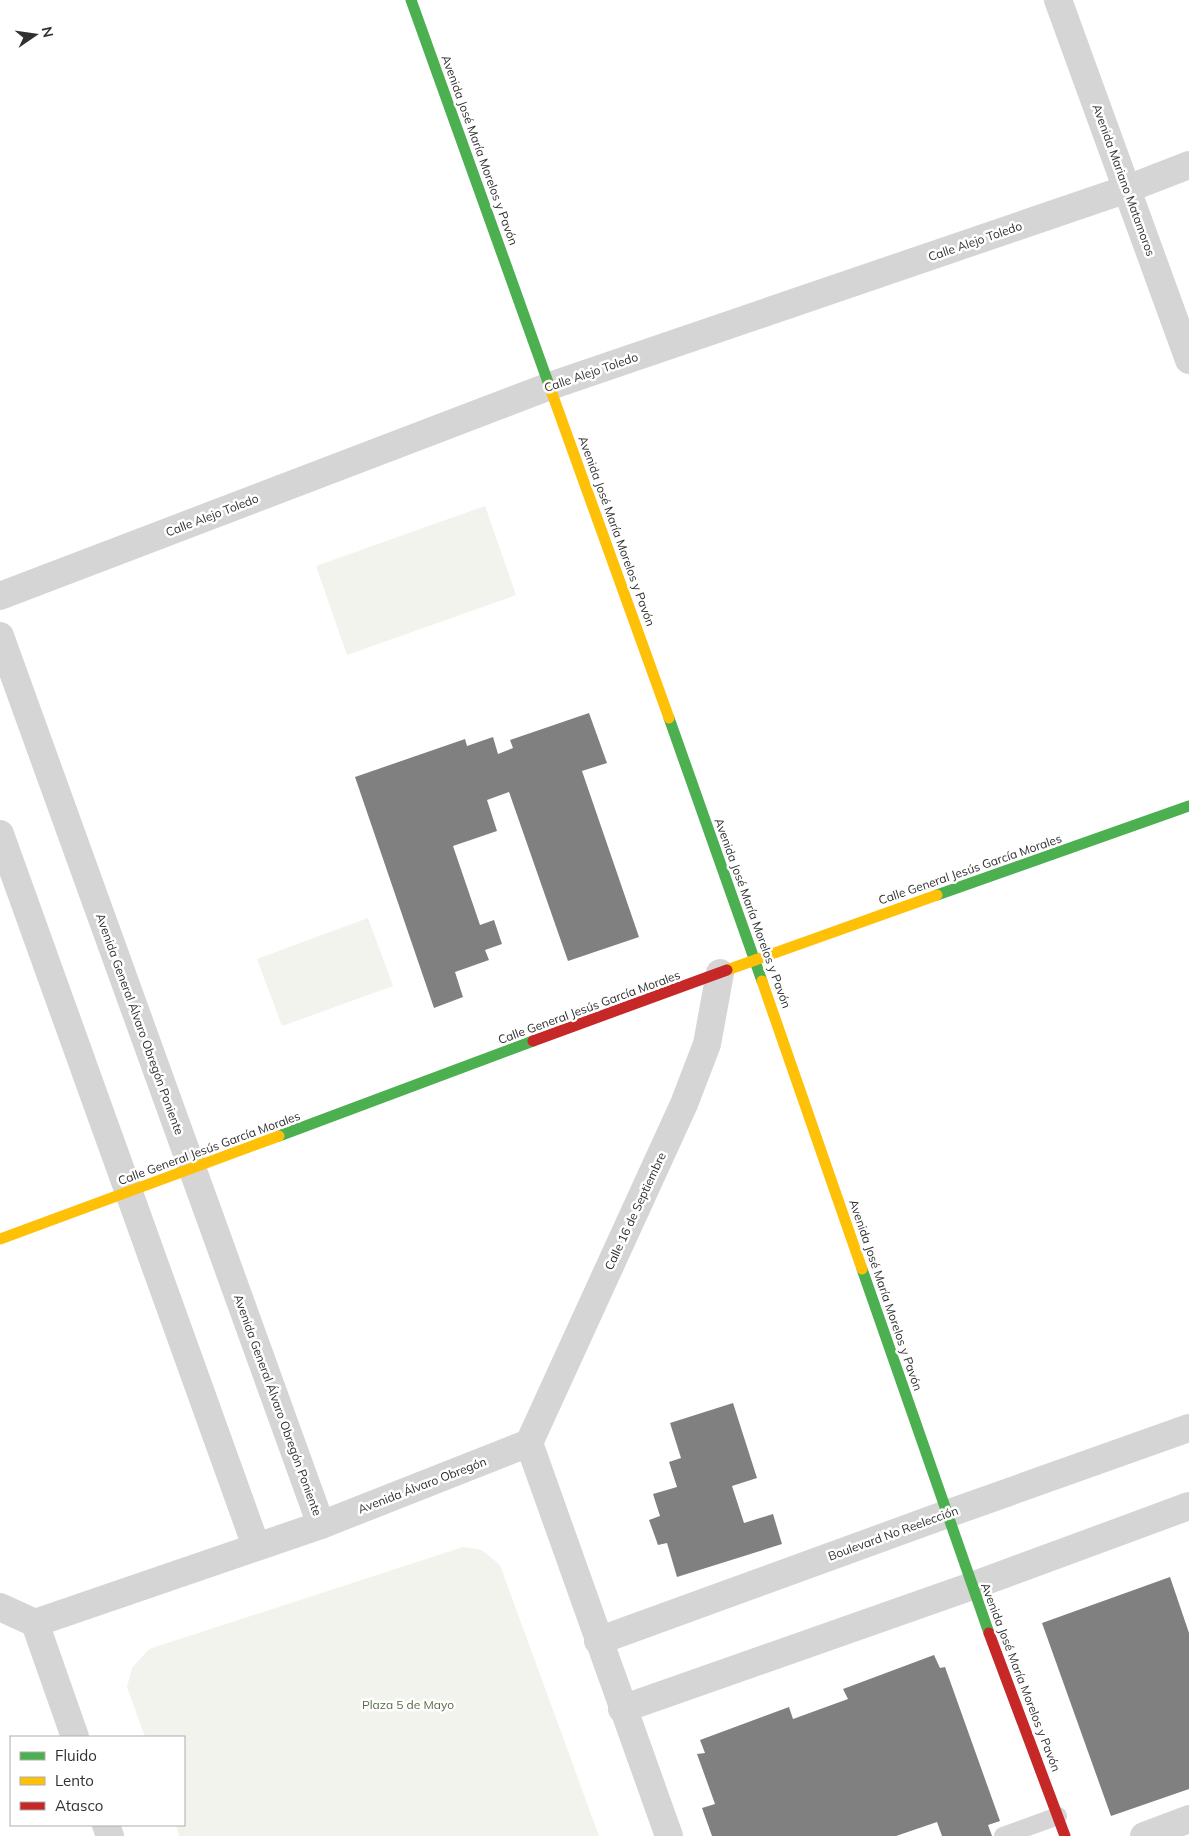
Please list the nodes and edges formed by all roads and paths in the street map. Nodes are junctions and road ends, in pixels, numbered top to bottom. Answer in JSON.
{"nodes":[{"id":1,"x":411,"y":0,"type":"edge"},
{"id":2,"x":1058,"y":0,"type":"edge"},
{"id":3,"x":1189,"y":165,"type":"edge"},
{"id":4,"x":1127,"y":189,"type":"junction"},
{"id":5,"x":1189,"y":360,"type":"edge"},
{"id":6,"x":550,"y":386,"type":"junction"},
{"id":7,"x":0,"y":596,"type":"edge"},
{"id":8,"x":0,"y":636,"type":"edge"},
{"id":9,"x":1189,"y":806,"type":"edge"},
{"id":10,"x":0,"y":834,"type":"edge"},
{"id":11,"x":755,"y":959,"type":"junction"},
{"id":12,"x":720,"y":973,"type":"junction"},
{"id":13,"x":193,"y":1169,"type":"junction"},
{"id":14,"x":129,"y":1192,"type":"junction"},
{"id":15,"x":0,"y":1239,"type":"edge"},
{"id":16,"x":1189,"y":1428,"type":"edge"},
{"id":17,"x":529,"y":1443,"type":"junction"},
{"id":18,"x":1189,"y":1506,"type":"edge"},
{"id":19,"x":946,"y":1514,"type":"junction"},
{"id":20,"x":321,"y":1525,"type":"junction"},
{"id":21,"x":256,"y":1546,"type":"junction"},
{"id":22,"x":972,"y":1586,"type":"junction"},
{"id":23,"x":0,"y":1607,"type":"edge"},
{"id":24,"x":35,"y":1623,"type":"junction"},
{"id":25,"x":598,"y":1641,"type":"junction"},
{"id":26,"x":622,"y":1709,"type":"junction"},
{"id":27,"x":75,"y":1736,"type":"edge"},
{"id":28,"x":1058,"y":1816,"type":"junction"},
{"id":29,"x":1189,"y":1818,"type":"edge"},
{"id":30,"x":669,"y":1836,"type":"edge"},
{"id":31,"x":1003,"y":1836,"type":"edge"},
{"id":32,"x":1065,"y":1836,"type":"edge"},
{"id":33,"x":1144,"y":1836,"type":"edge"}],
"edges":[{"from":1,"to":6,"type":"main road","name":"Avenida José María Morelos y Pavón"},
{"from":2,"to":4,"type":"street","name":"Avenida Mariano Matamoros"},
{"from":3,"to":4,"type":"street","name":"Calle Alejo Toledo"},
{"from":4,"to":5,"type":"street","name":"Avenida Mariano Matamoros"},
{"from":4,"to":6,"type":"street","name":"Calle Alejo Toledo"},
{"from":6,"to":7,"type":"street","name":"Calle Alejo Toledo"},
{"from":6,"to":11,"type":"main road","name":"Avenida José María Morelos y Pavón"},
{"from":8,"to":13,"type":"street","name":"Avenida General Álvaro Obregón Poniente"},
{"from":9,"to":11,"type":"main road","name":"Calle General Jesús García Morales"},
{"from":10,"to":14,"type":"street"},
{"from":11,"to":12,"type":"main road","name":"Calle General Jesús García Morales"},
{"from":11,"to":19,"type":"main road","name":"Avenida José María Morelos y Pavón"},
{"from":12,"to":13,"type":"main road","name":"Calle General Jesús García Morales"},
{"from":12,"to":17,"type":"street","name":"Calle 16 de Septiembre"},
{"from":13,"to":14,"type":"main road","name":"Calle General Jesús García Morales"},
{"from":13,"to":20,"type":"street","name":"Avenida General Álvaro Obregón Poniente"},
{"from":14,"to":15,"type":"main road","name":"Calle General Jesús García Morales"},
{"from":14,"to":21,"type":"street"},
{"from":16,"to":19,"type":"street","name":"Boulevard No Reelección"},
{"from":17,"to":20,"type":"street","name":"Avenida Álvaro Obregón"},
{"from":17,"to":25,"type":"street"},
{"from":18,"to":22,"type":"street"},
{"from":19,"to":22,"type":"main road","name":"Avenida José María Morelos y Pavón"},
{"from":19,"to":25,"type":"street","name":"Boulevard No Reelección"},
{"from":20,"to":21,"type":"street","name":"Avenida Álvaro Obregón"},
{"from":21,"to":24,"type":"street","name":"Avenida Álvaro Obregón"},
{"from":22,"to":26,"type":"street"},
{"from":22,"to":28,"type":"main road","name":"Avenida José María Morelos y Pavón"},
{"from":23,"to":24,"type":"street"},
{"from":24,"to":27,"type":"street"},
{"from":25,"to":26,"type":"street"},
{"from":26,"to":30,"type":"street"},
{"from":28,"to":31,"type":"lane"},
{"from":28,"to":32,"type":"main road","name":"Avenida José María Morelos y Pavón"},
{"from":29,"to":33,"type":"street"}]}
